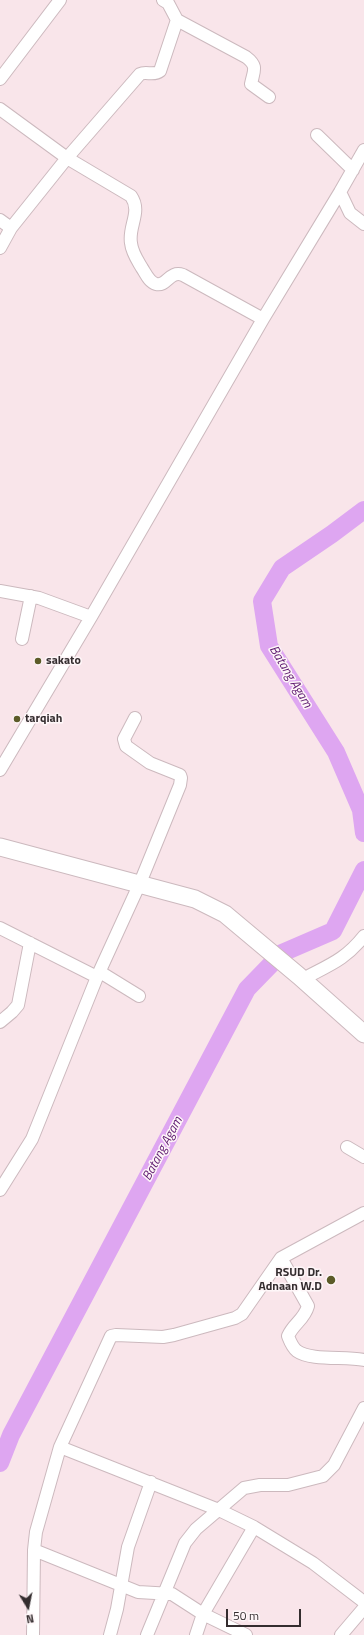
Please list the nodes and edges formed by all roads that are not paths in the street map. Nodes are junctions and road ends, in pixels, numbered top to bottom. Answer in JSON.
{"nodes":[{"id":1,"x":60,"y":0,"type":"edge"},
{"id":2,"x":163,"y":0,"type":"edge"},
{"id":3,"x":178,"y":20,"type":"junction"},
{"id":4,"x":0,"y":79,"type":"edge"},
{"id":5,"x":269,"y":97,"type":"dead end"},
{"id":6,"x":0,"y":109,"type":"edge"},
{"id":7,"x":317,"y":135,"type":"dead end"},
{"id":8,"x":364,"y":150,"type":"edge"},
{"id":9,"x":67,"y":158,"type":"junction"},
{"id":10,"x":353,"y":170,"type":"junction"},
{"id":11,"x":340,"y":192,"type":"junction"},
{"id":12,"x":0,"y":220,"type":"edge"},
{"id":13,"x":364,"y":224,"type":"edge"},
{"id":14,"x":11,"y":228,"type":"junction"},
{"id":15,"x":0,"y":248,"type":"edge"},
{"id":16,"x":263,"y":319,"type":"junction"},
{"id":17,"x":0,"y":591,"type":"edge"},
{"id":18,"x":31,"y":596,"type":"junction"},
{"id":19,"x":91,"y":617,"type":"junction"},
{"id":20,"x":22,"y":638,"type":"dead end"},
{"id":21,"x":135,"y":718,"type":"dead end"},
{"id":22,"x":0,"y":770,"type":"edge"},
{"id":23,"x":0,"y":846,"type":"edge"},
{"id":24,"x":140,"y":883,"type":"junction"},
{"id":25,"x":0,"y":928,"type":"edge"},
{"id":26,"x":364,"y":936,"type":"edge"},
{"id":27,"x":30,"y":943,"type":"junction"},
{"id":28,"x":99,"y":975,"type":"junction"},
{"id":29,"x":301,"y":978,"type":"junction"},
{"id":30,"x":139,"y":996,"type":"dead end"},
{"id":31,"x":0,"y":1022,"type":"edge"},
{"id":32,"x":364,"y":1034,"type":"edge"},
{"id":33,"x":347,"y":1147,"type":"dead end"},
{"id":34,"x":364,"y":1157,"type":"edge"},
{"id":35,"x":0,"y":1190,"type":"edge"},
{"id":36,"x":364,"y":1213,"type":"edge"},
{"id":37,"x":281,"y":1258,"type":"junction"},
{"id":38,"x":364,"y":1360,"type":"edge"},
{"id":39,"x":364,"y":1408,"type":"edge"},
{"id":40,"x":60,"y":1447,"type":"junction"},
{"id":41,"x":151,"y":1482,"type":"junction"},
{"id":42,"x":219,"y":1510,"type":"junction"},
{"id":43,"x":254,"y":1527,"type":"junction"},
{"id":44,"x":42,"y":1553,"type":"junction"},
{"id":45,"x":122,"y":1586,"type":"junction"},
{"id":46,"x":164,"y":1593,"type":"junction"},
{"id":47,"x":362,"y":1596,"type":"edge"},
{"id":48,"x":364,"y":1608,"type":"edge"},
{"id":49,"x":203,"y":1614,"type":"junction"},
{"id":50,"x":33,"y":1635,"type":"edge"},
{"id":51,"x":110,"y":1635,"type":"edge"},
{"id":52,"x":147,"y":1635,"type":"edge"},
{"id":53,"x":196,"y":1635,"type":"edge"},
{"id":54,"x":246,"y":1635,"type":"edge"},
{"id":55,"x":341,"y":1635,"type":"edge"}],
"edges":[{"from":1,"to":4,"type":"street"},
{"from":2,"to":3,"type":"street"},
{"from":3,"to":5,"type":"street"},
{"from":3,"to":9,"type":"street"},
{"from":6,"to":9,"type":"street"},
{"from":7,"to":10,"type":"street"},
{"from":8,"to":10,"type":"street"},
{"from":9,"to":14,"type":"street"},
{"from":9,"to":16,"type":"street"},
{"from":10,"to":11,"type":"street"},
{"from":11,"to":13,"type":"street"},
{"from":11,"to":16,"type":"street"},
{"from":12,"to":14,"type":"street"},
{"from":14,"to":15,"type":"street"},
{"from":16,"to":19,"type":"street"},
{"from":17,"to":18,"type":"street"},
{"from":18,"to":19,"type":"street"},
{"from":18,"to":20,"type":"street"},
{"from":19,"to":22,"type":"street"},
{"from":21,"to":24,"type":"street"},
{"from":23,"to":24,"type":"street"},
{"from":24,"to":28,"type":"street"},
{"from":24,"to":29,"type":"street"},
{"from":25,"to":27,"type":"street"},
{"from":26,"to":29,"type":"street"},
{"from":27,"to":28,"type":"street"},
{"from":27,"to":31,"type":"street"},
{"from":28,"to":30,"type":"street"},
{"from":28,"to":35,"type":"street"},
{"from":29,"to":32,"type":"street"},
{"from":33,"to":34,"type":"street"},
{"from":36,"to":37,"type":"street"},
{"from":37,"to":38,"type":"street"},
{"from":37,"to":40,"type":"street"},
{"from":39,"to":42,"type":"street"},
{"from":40,"to":41,"type":"street"},
{"from":40,"to":44,"type":"street"},
{"from":41,"to":42,"type":"street"},
{"from":41,"to":45,"type":"street"},
{"from":42,"to":43,"type":"street"},
{"from":42,"to":46,"type":"street"},
{"from":43,"to":47,"type":"street"},
{"from":43,"to":49,"type":"street"},
{"from":44,"to":45,"type":"street"},
{"from":44,"to":50,"type":"street"},
{"from":45,"to":46,"type":"street"},
{"from":45,"to":51,"type":"street"},
{"from":46,"to":49,"type":"street"},
{"from":46,"to":52,"type":"street"},
{"from":48,"to":55,"type":"street"},
{"from":49,"to":53,"type":"street"},
{"from":49,"to":54,"type":"street"}]}
